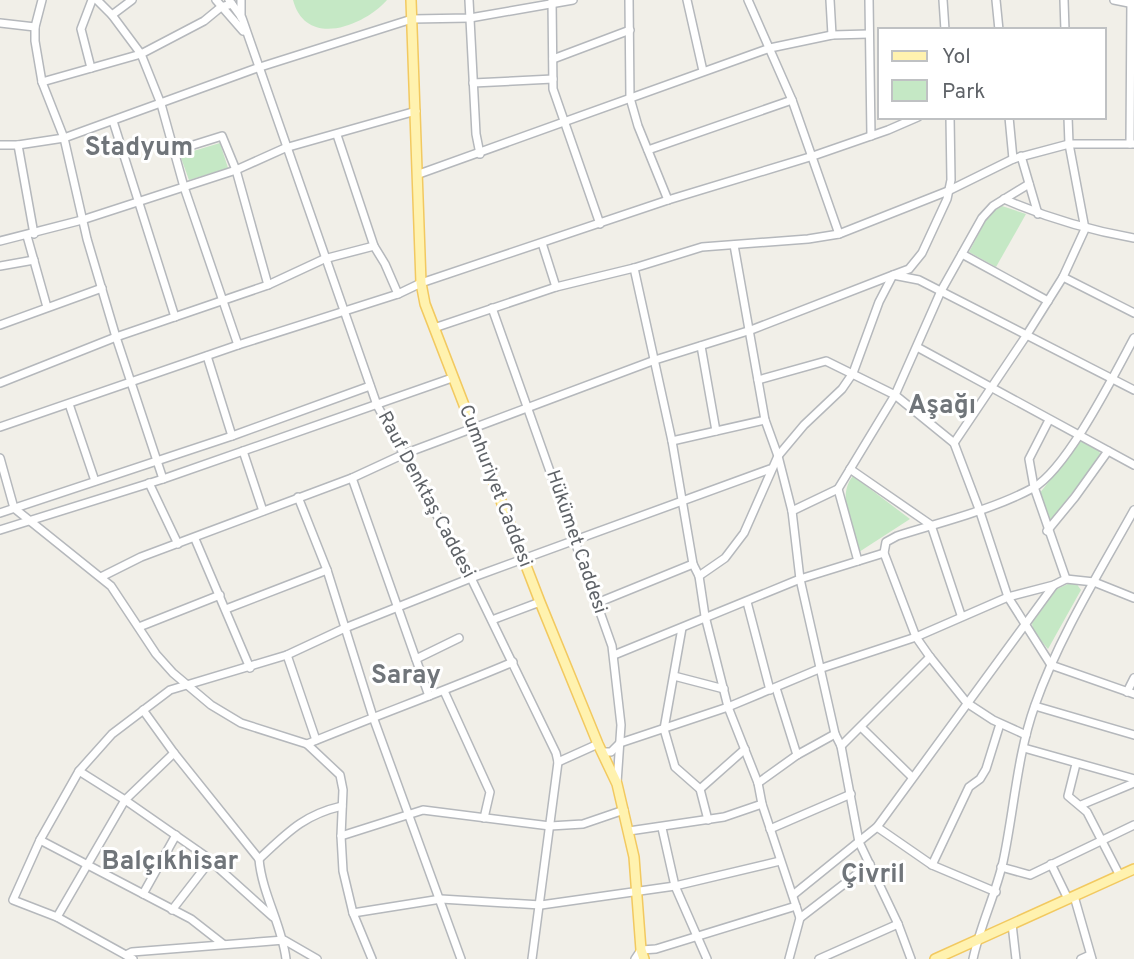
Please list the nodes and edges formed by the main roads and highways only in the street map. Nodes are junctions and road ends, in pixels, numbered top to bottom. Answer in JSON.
{"nodes":[{"id":1,"x":411,"y":0,"type":"edge"},
{"id":2,"x":1134,"y":870,"type":"edge"},
{"id":3,"x":640,"y":956,"type":"edge"},
{"id":4,"x":935,"y":959,"type":"edge"}],
"edges":[{"from":1,"to":3,"type":"main road","name":"Cumhuriyet Caddesi"},
{"from":2,"to":4,"type":"main road"}]}
